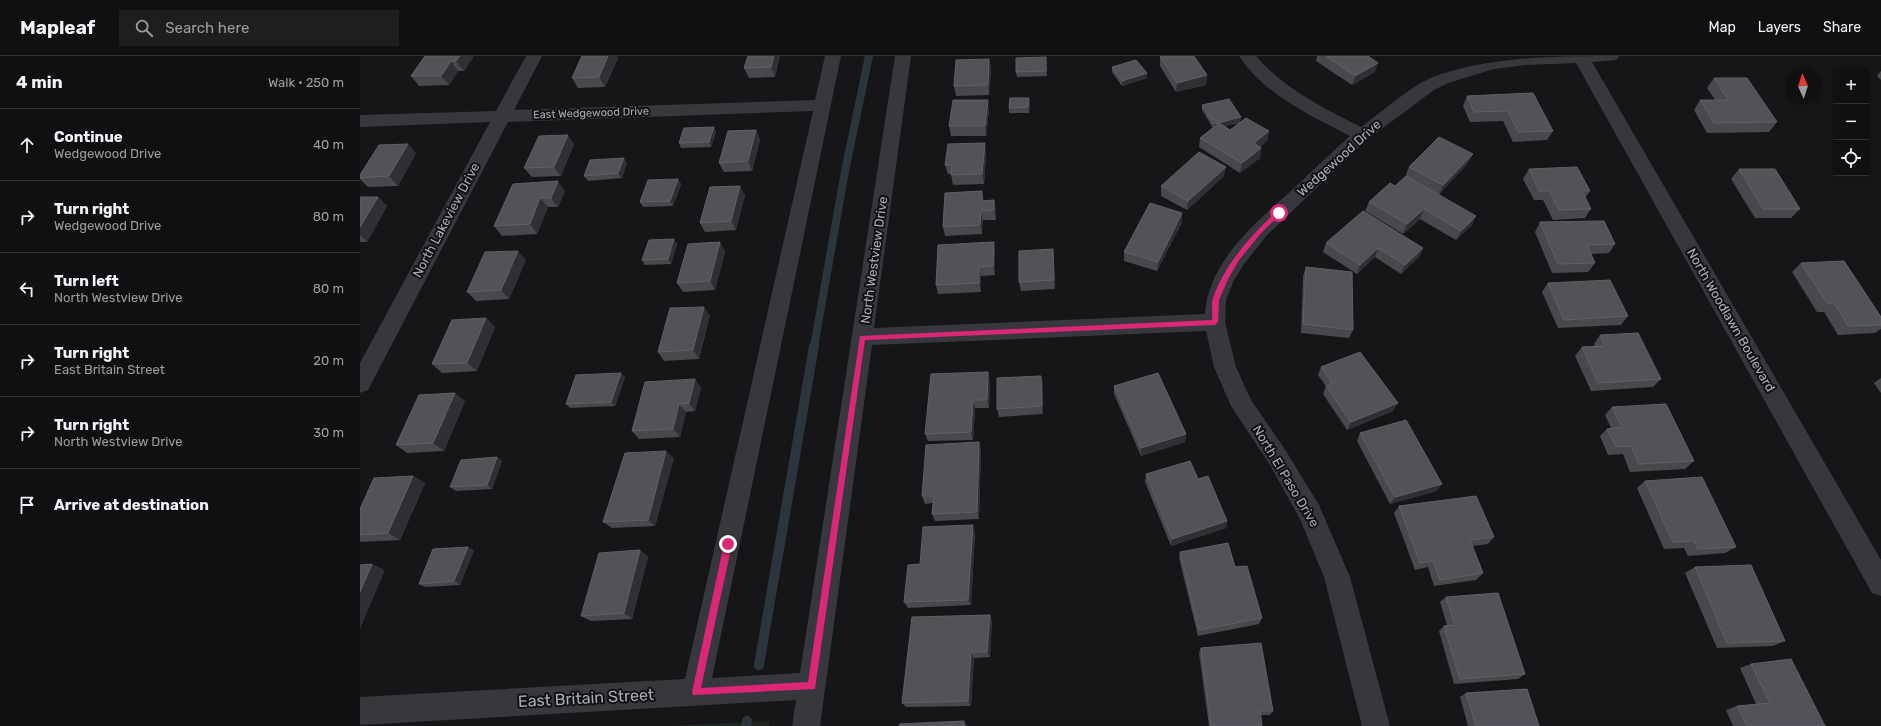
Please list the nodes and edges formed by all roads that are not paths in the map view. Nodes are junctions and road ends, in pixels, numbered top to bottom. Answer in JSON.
{"nodes":[{"id":1,"x":534,"y":56,"type":"edge"},
{"id":2,"x":833,"y":56,"type":"edge"},
{"id":3,"x":903,"y":56,"type":"edge"},
{"id":4,"x":1247,"y":56,"type":"edge"},
{"id":5,"x":1611,"y":56,"type":"edge"},
{"id":6,"x":1581,"y":57,"type":"edge"},
{"id":7,"x":822,"y":105,"type":"junction"},
{"id":8,"x":501,"y":116,"type":"junction"},
{"id":9,"x":360,"y":121,"type":"edge"},
{"id":10,"x":1362,"y":135,"type":"junction"},
{"id":11,"x":1215,"y":322,"type":"junction"},
{"id":12,"x":863,"y":337,"type":"junction"},
{"id":13,"x":360,"y":384,"type":"edge"},
{"id":14,"x":1881,"y":584,"type":"edge"},
{"id":15,"x":812,"y":686,"type":"junction"},
{"id":16,"x":696,"y":692,"type":"junction"},
{"id":17,"x":360,"y":711,"type":"edge"},
{"id":18,"x":806,"y":726,"type":"edge"},
{"id":19,"x":1376,"y":726,"type":"edge"}],
"edges":[{"from":1,"to":8,"type":"street","name":"North Lakeview Drive"},
{"from":2,"to":7,"type":"street"},
{"from":3,"to":12,"type":"street","name":"North Westview Drive"},
{"from":4,"to":10,"type":"street"},
{"from":5,"to":6,"type":"street","name":"Wedgewood Drive"},
{"from":6,"to":10,"type":"street","name":"Wedgewood Drive"},
{"from":6,"to":14,"type":"street","name":"North Woodlawn Boulevard"},
{"from":7,"to":8,"type":"street","name":"East Wedgewood Drive"},
{"from":7,"to":16,"type":"street"},
{"from":8,"to":9,"type":"street","name":"East Wedgewood Drive"},
{"from":8,"to":13,"type":"street","name":"North Lakeview Drive"},
{"from":10,"to":11,"type":"street","name":"Wedgewood Drive"},
{"from":11,"to":12,"type":"street"},
{"from":11,"to":19,"type":"street","name":"North El Paso Drive"},
{"from":12,"to":15,"type":"street","name":"North Westview Drive"},
{"from":15,"to":16,"type":"street","name":"East Britain Street"},
{"from":15,"to":18,"type":"street","name":"North Westview Drive"},
{"from":16,"to":17,"type":"street","name":"East Britain Street"}]}
